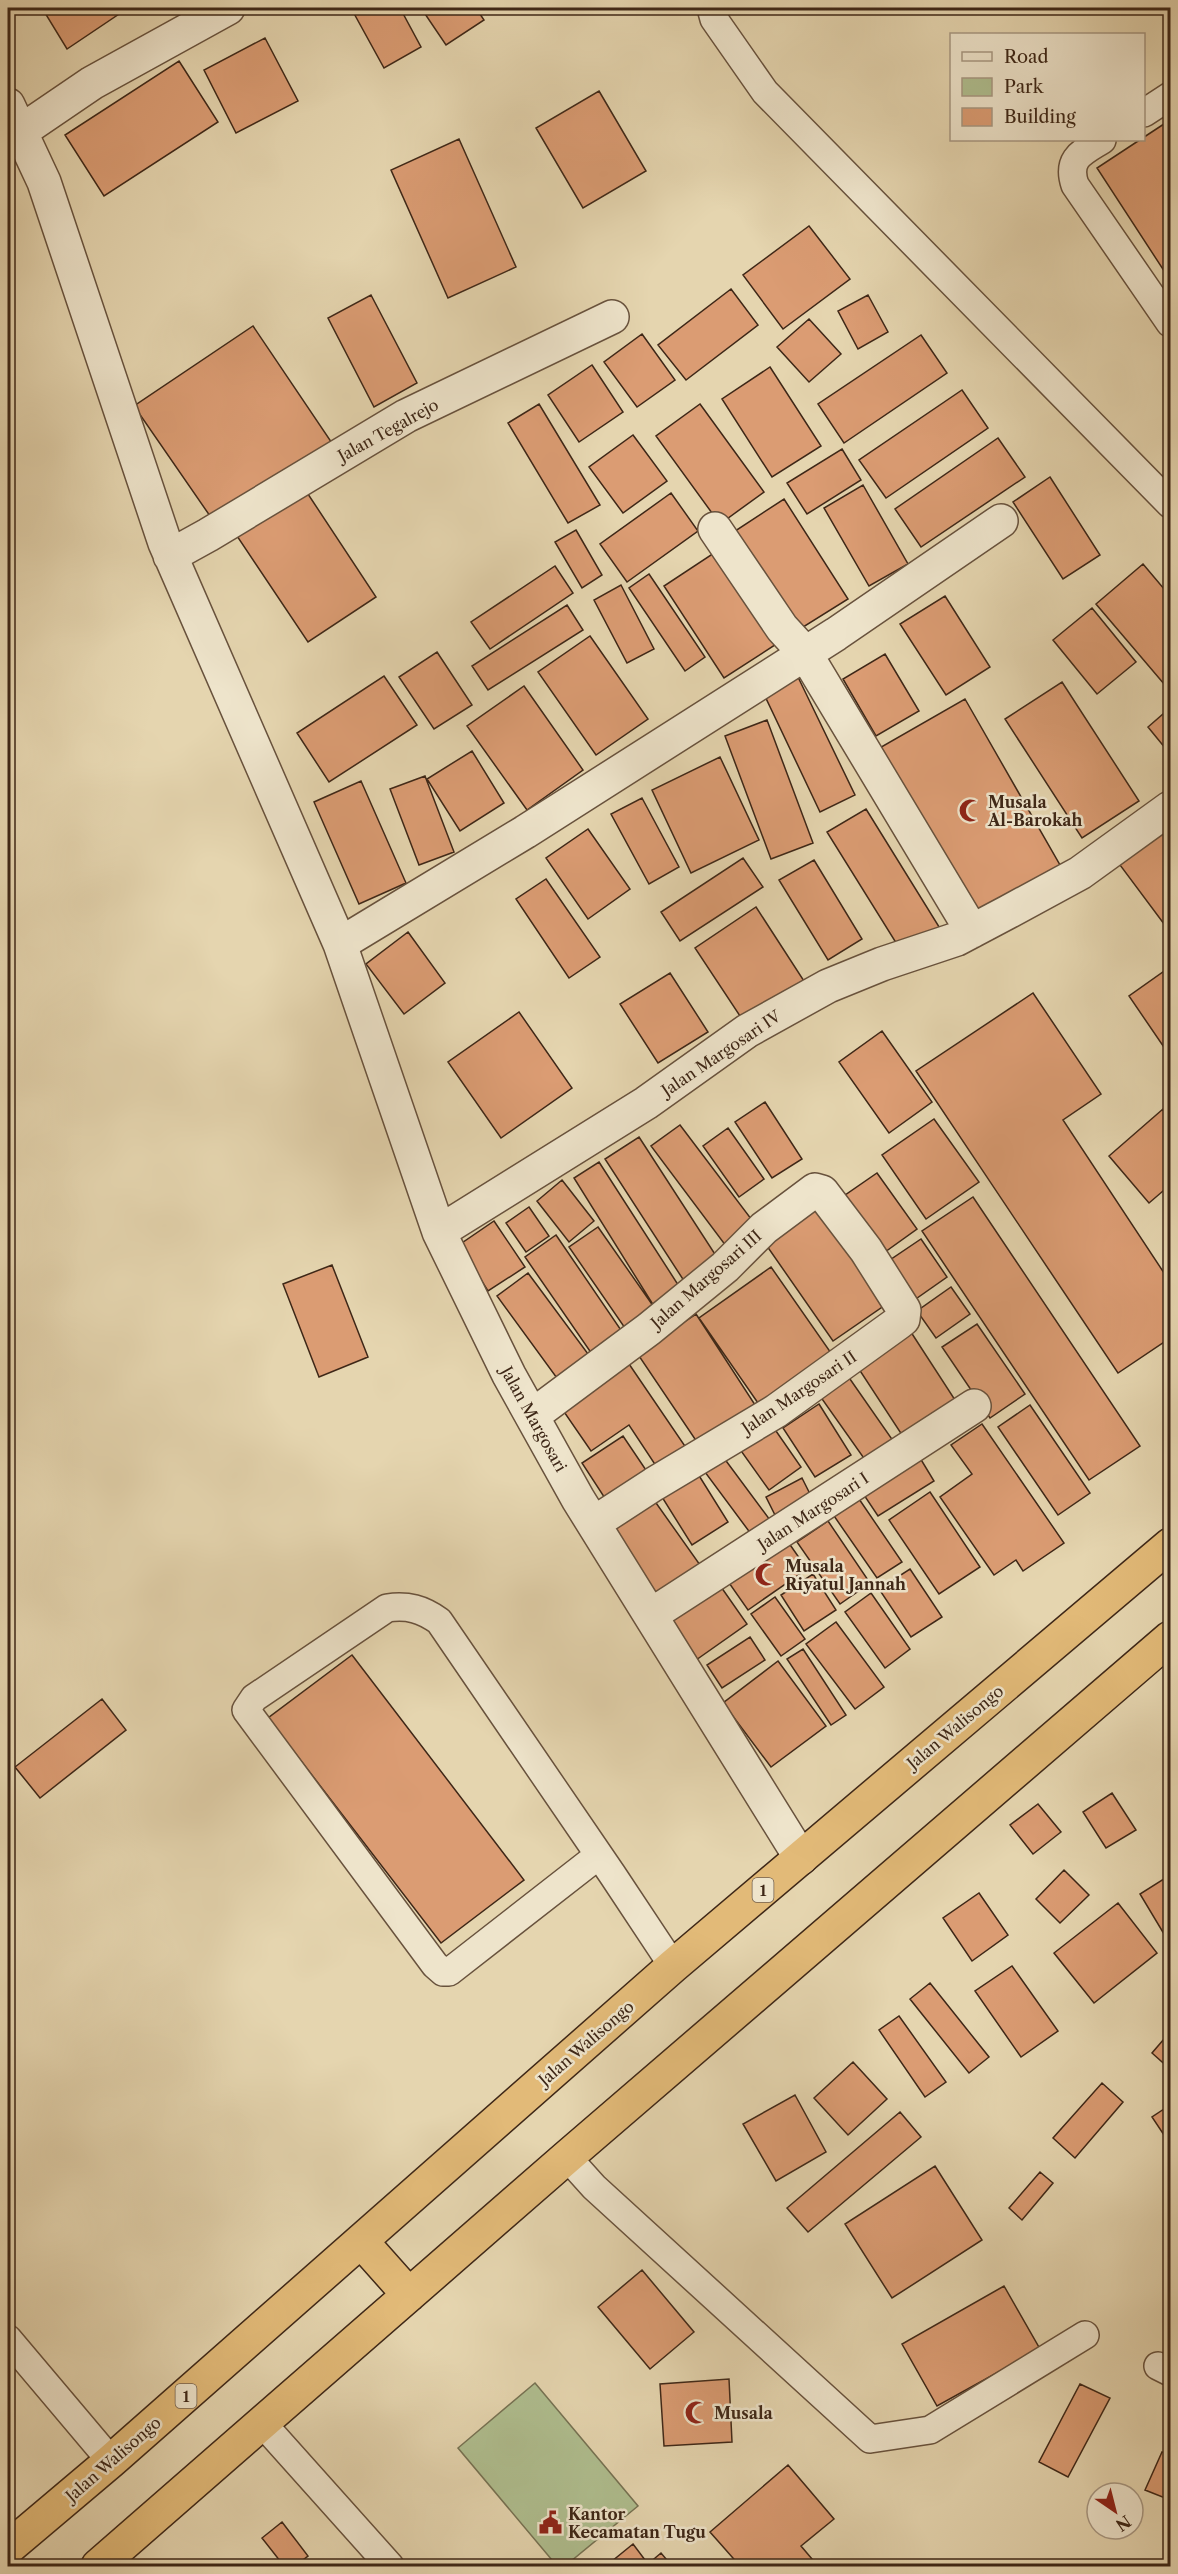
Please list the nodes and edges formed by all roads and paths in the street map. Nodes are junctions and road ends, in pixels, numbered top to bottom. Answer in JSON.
{"nodes":[{"id":1,"x":228,"y":8,"type":"edge"},
{"id":2,"x":711,"y":8,"type":"edge"},
{"id":3,"x":1170,"y":96,"type":"edge"},
{"id":4,"x":1145,"y":112,"type":"edge"},
{"id":5,"x":14,"y":118,"type":"edge"},
{"id":6,"x":1100,"y":141,"type":"edge"},
{"id":7,"x":612,"y":316,"type":"dead end"},
{"id":8,"x":1170,"y":323,"type":"edge"},
{"id":9,"x":1170,"y":504,"type":"edge"},
{"id":10,"x":1000,"y":521,"type":"dead end"},
{"id":11,"x":715,"y":529,"type":"dead end"},
{"id":12,"x":170,"y":556,"type":"junction"},
{"id":13,"x":805,"y":653,"type":"junction"},
{"id":14,"x":1170,"y":808,"type":"edge"},
{"id":15,"x":972,"y":931,"type":"junction"},
{"id":16,"x":340,"y":944,"type":"junction"},
{"id":17,"x":439,"y":1232,"type":"junction"},
{"id":18,"x":866,"y":1250,"type":"joint"},
{"id":19,"x":974,"y":1406,"type":"dead end"},
{"id":20,"x":532,"y":1416,"type":"junction"},
{"id":21,"x":594,"y":1523,"type":"junction"},
{"id":22,"x":1170,"y":1545,"type":"edge"},
{"id":23,"x":651,"y":1616,"type":"junction"},
{"id":24,"x":1170,"y":1638,"type":"edge"},
{"id":25,"x":599,"y":1855,"type":"junction"},
{"id":26,"x":801,"y":1858,"type":"junction"},
{"id":27,"x":673,"y":1966,"type":"junction"},
{"id":28,"x":567,"y":2157,"type":"junction"},
{"id":29,"x":361,"y":2241,"type":"junction"},
{"id":30,"x":410,"y":2295,"type":"junction"},
{"id":31,"x":1085,"y":2335,"type":"dead end"},
{"id":32,"x":9,"y":2344,"type":"edge"},
{"id":33,"x":263,"y":2424,"type":"junction"},
{"id":34,"x":111,"y":2462,"type":"junction"},
{"id":35,"x":8,"y":2548,"type":"edge"},
{"id":36,"x":98,"y":2566,"type":"edge"},
{"id":37,"x":390,"y":2566,"type":"edge"}],
"edges":[{"from":1,"to":5,"type":"street"},
{"from":2,"to":9,"type":"lane"},
{"from":3,"to":4,"type":"lane"},
{"from":5,"to":12,"type":"street"},
{"from":6,"to":8,"type":"lane"},
{"from":7,"to":12,"type":"street","name":"Jalan Tegalrejo"},
{"from":10,"to":13,"type":"street"},
{"from":11,"to":13,"type":"street"},
{"from":12,"to":16,"type":"street"},
{"from":13,"to":15,"type":"street"},
{"from":13,"to":16,"type":"street"},
{"from":14,"to":15,"type":"street","name":"Jalan Margosari IV"},
{"from":15,"to":17,"type":"street","name":"Jalan Margosari IV"},
{"from":16,"to":17,"type":"street","name":"Jalan Margosari"},
{"from":17,"to":20,"type":"street","name":"Jalan Margosari"},
{"from":18,"to":20,"type":"street","name":"Jalan Margosari III"},
{"from":18,"to":21,"type":"street","name":"Jalan Margosari II"},
{"from":19,"to":23,"type":"street","name":"Jalan Margosari I"},
{"from":20,"to":21,"type":"street","name":"Jalan Margosari"},
{"from":21,"to":23,"type":"street","name":"Jalan Margosari"},
{"from":22,"to":26,"type":"highway","name":"Jalan Walisongo","number":"1"},
{"from":23,"to":26,"type":"street","name":"Jalan Margosari"},
{"from":24,"to":28,"type":"highway"},
{"from":25,"to":25,"type":"lane"},
{"from":25,"to":27,"type":"lane"},
{"from":26,"to":27,"type":"highway","name":"Jalan Walisongo","number":"1"},
{"from":27,"to":29,"type":"highway","name":"Jalan Walisongo","number":"1"},
{"from":28,"to":30,"type":"highway"},
{"from":28,"to":31,"type":"lane"},
{"from":29,"to":30,"type":"highway"},
{"from":29,"to":34,"type":"highway","name":"Jalan Walisongo","number":"1"},
{"from":30,"to":33,"type":"highway"},
{"from":32,"to":34,"type":"lane"},
{"from":33,"to":36,"type":"highway"},
{"from":33,"to":37,"type":"lane"},
{"from":34,"to":35,"type":"highway","name":"Jalan Walisongo","number":"1"}]}
